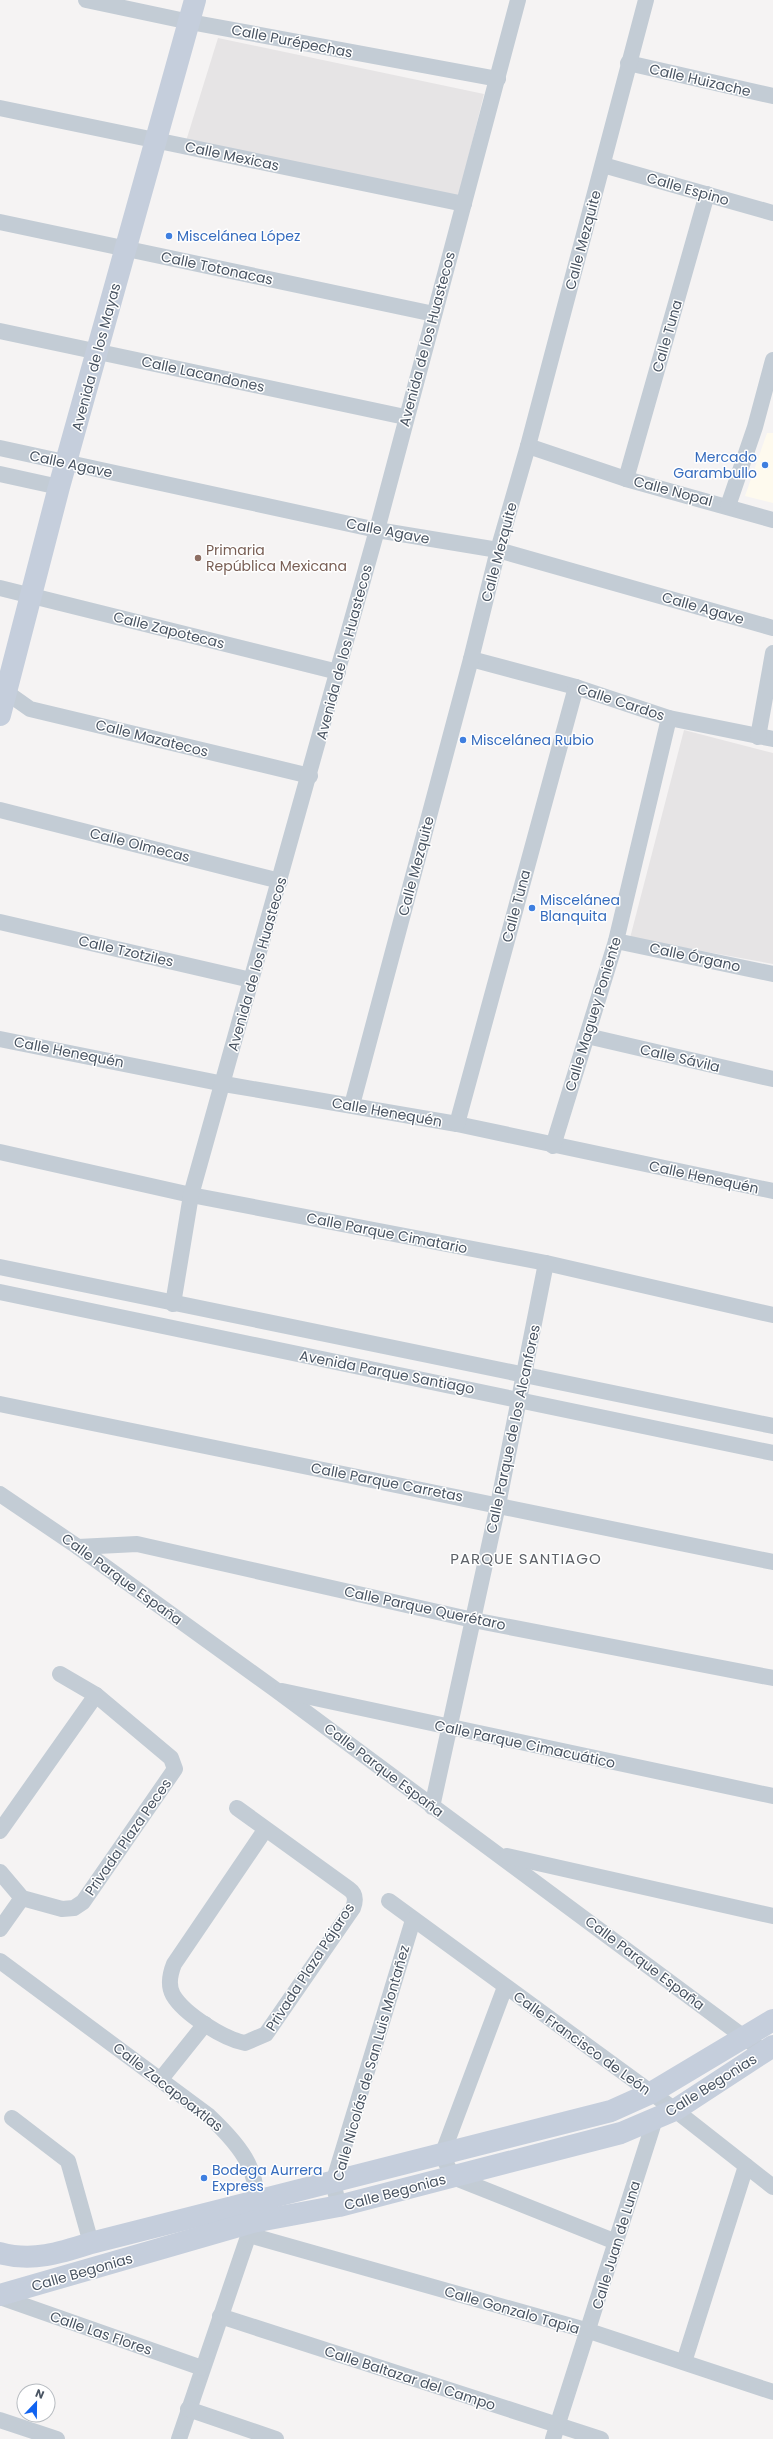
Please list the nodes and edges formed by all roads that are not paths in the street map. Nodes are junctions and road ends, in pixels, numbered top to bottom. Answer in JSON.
{"nodes":[{"id":1,"x":86,"y":0,"type":"edge"},
{"id":2,"x":195,"y":0,"type":"edge"},
{"id":3,"x":518,"y":0,"type":"edge"},
{"id":4,"x":646,"y":0,"type":"edge"},
{"id":5,"x":190,"y":22,"type":"junction"},
{"id":6,"x":628,"y":64,"type":"junction"},
{"id":7,"x":498,"y":79,"type":"junction"},
{"id":8,"x":773,"y":96,"type":"edge"},
{"id":9,"x":0,"y":108,"type":"edge"},
{"id":10,"x":157,"y":141,"type":"junction"},
{"id":11,"x":603,"y":165,"type":"junction"},
{"id":12,"x":707,"y":194,"type":"junction"},
{"id":13,"x":464,"y":204,"type":"junction"},
{"id":14,"x":773,"y":213,"type":"edge"},
{"id":15,"x":0,"y":222,"type":"edge"},
{"id":16,"x":126,"y":249,"type":"junction"},
{"id":17,"x":434,"y":314,"type":"junction"},
{"id":18,"x":0,"y":330,"type":"edge"},
{"id":19,"x":97,"y":352,"type":"junction"},
{"id":20,"x":773,"y":360,"type":"edge"},
{"id":21,"x":405,"y":417,"type":"junction"},
{"id":22,"x":528,"y":446,"type":"junction"},
{"id":23,"x":0,"y":448,"type":"edge"},
{"id":24,"x":67,"y":463,"type":"junction"},
{"id":25,"x":0,"y":474,"type":"edge"},
{"id":26,"x":626,"y":479,"type":"junction"},
{"id":27,"x":59,"y":487,"type":"junction"},
{"id":28,"x":728,"y":506,"type":"junction"},
{"id":29,"x":773,"y":520,"type":"edge"},
{"id":30,"x":377,"y":530,"type":"junction"},
{"id":31,"x":498,"y":550,"type":"junction"},
{"id":32,"x":0,"y":588,"type":"edge"},
{"id":33,"x":32,"y":596,"type":"junction"},
{"id":34,"x":773,"y":628,"type":"edge"},
{"id":35,"x":773,"y":652,"type":"edge"},
{"id":36,"x":471,"y":659,"type":"junction"},
{"id":37,"x":338,"y":672,"type":"junction"},
{"id":38,"x":576,"y":687,"type":"junction"},
{"id":39,"x":3,"y":691,"type":"edge"},
{"id":40,"x":0,"y":715,"type":"edge"},
{"id":41,"x":669,"y":718,"type":"junction"},
{"id":42,"x":766,"y":738,"type":"edge"},
{"id":43,"x":310,"y":776,"type":"junction"},
{"id":44,"x":0,"y":810,"type":"edge"},
{"id":45,"x":280,"y":881,"type":"junction"},
{"id":46,"x":0,"y":922,"type":"edge"},
{"id":47,"x":616,"y":941,"type":"junction"},
{"id":48,"x":773,"y":974,"type":"edge"},
{"id":49,"x":251,"y":980,"type":"junction"},
{"id":50,"x":587,"y":1036,"type":"junction"},
{"id":51,"x":0,"y":1038,"type":"edge"},
{"id":52,"x":773,"y":1079,"type":"edge"},
{"id":53,"x":224,"y":1084,"type":"junction"},
{"id":54,"x":352,"y":1105,"type":"junction"},
{"id":55,"x":457,"y":1124,"type":"junction"},
{"id":56,"x":553,"y":1146,"type":"junction"},
{"id":57,"x":0,"y":1152,"type":"edge"},
{"id":58,"x":773,"y":1191,"type":"edge"},
{"id":59,"x":191,"y":1195,"type":"junction"},
{"id":60,"x":546,"y":1263,"type":"junction"},
{"id":61,"x":0,"y":1267,"type":"edge"},
{"id":62,"x":0,"y":1292,"type":"edge"},
{"id":63,"x":173,"y":1304,"type":"junction"},
{"id":64,"x":773,"y":1315,"type":"edge"},
{"id":65,"x":525,"y":1375,"type":"junction"},
{"id":66,"x":520,"y":1399,"type":"junction"},
{"id":67,"x":0,"y":1404,"type":"edge"},
{"id":68,"x":773,"y":1426,"type":"edge"},
{"id":69,"x":773,"y":1453,"type":"edge"},
{"id":70,"x":0,"y":1494,"type":"edge"},
{"id":71,"x":498,"y":1504,"type":"junction"},
{"id":72,"x":78,"y":1547,"type":"junction"},
{"id":73,"x":773,"y":1562,"type":"edge"},
{"id":74,"x":473,"y":1620,"type":"junction"},
{"id":75,"x":60,"y":1674,"type":"dead end"},
{"id":76,"x":773,"y":1678,"type":"edge"},
{"id":77,"x":276,"y":1690,"type":"junction"},
{"id":78,"x":96,"y":1695,"type":"junction"},
{"id":79,"x":450,"y":1729,"type":"junction"},
{"id":80,"x":773,"y":1796,"type":"edge"},
{"id":81,"x":432,"y":1807,"type":"junction"},
{"id":82,"x":237,"y":1808,"type":"dead end"},
{"id":83,"x":265,"y":1830,"type":"junction"},
{"id":84,"x":0,"y":1831,"type":"edge"},
{"id":85,"x":500,"y":1855,"type":"junction"},
{"id":86,"x":0,"y":1872,"type":"edge"},
{"id":87,"x":22,"y":1898,"type":"junction"},
{"id":88,"x":389,"y":1901,"type":"dead end"},
{"id":89,"x":773,"y":1916,"type":"edge"},
{"id":90,"x":413,"y":1920,"type":"junction"},
{"id":91,"x":0,"y":1929,"type":"edge"},
{"id":92,"x":0,"y":1962,"type":"edge"},
{"id":93,"x":505,"y":1987,"type":"junction"},
{"id":94,"x":773,"y":2020,"type":"edge"},
{"id":95,"x":205,"y":2024,"type":"junction"},
{"id":96,"x":745,"y":2038,"type":"junction"},
{"id":97,"x":768,"y":2049,"type":"edge"},
{"id":98,"x":161,"y":2079,"type":"junction"},
{"id":99,"x":651,"y":2093,"type":"junction"},
{"id":100,"x":675,"y":2110,"type":"junction"},
{"id":101,"x":12,"y":2118,"type":"dead end"},
{"id":102,"x":655,"y":2119,"type":"junction"},
{"id":103,"x":442,"y":2155,"type":"junction"},
{"id":104,"x":746,"y":2166,"type":"junction"},
{"id":105,"x":453,"y":2177,"type":"junction"},
{"id":106,"x":334,"y":2183,"type":"junction"},
{"id":107,"x":773,"y":2187,"type":"edge"},
{"id":108,"x":339,"y":2206,"type":"junction"},
{"id":109,"x":253,"y":2220,"type":"junction"},
{"id":110,"x":616,"y":2242,"type":"junction"},
{"id":111,"x":91,"y":2243,"type":"junction"},
{"id":112,"x":3,"y":2257,"type":"edge"},
{"id":113,"x":0,"y":2296,"type":"edge"},
{"id":114,"x":220,"y":2316,"type":"junction"},
{"id":115,"x":589,"y":2331,"type":"junction"},
{"id":116,"x":684,"y":2362,"type":"junction"},
{"id":117,"x":202,"y":2368,"type":"junction"},
{"id":118,"x":773,"y":2392,"type":"edge"},
{"id":119,"x":188,"y":2409,"type":"junction"},
{"id":120,"x":0,"y":2420,"type":"edge"},
{"id":121,"x":556,"y":2432,"type":"edge"},
{"id":122,"x":57,"y":2439,"type":"edge"},
{"id":123,"x":179,"y":2439,"type":"edge"},
{"id":124,"x":276,"y":2439,"type":"edge"},
{"id":125,"x":601,"y":2439,"type":"edge"}],
"edges":[{"from":1,"to":5,"type":"street","name":"Calle Purépechas"},
{"from":2,"to":5,"type":"street","name":"Avenida de los Mayas"},
{"from":3,"to":7,"type":"street","name":"Avenida de los Huastecos"},
{"from":4,"to":6,"type":"street","name":"Calle Mezquite"},
{"from":5,"to":7,"type":"street","name":"Calle Purépechas"},
{"from":5,"to":10,"type":"street","name":"Avenida de los Mayas"},
{"from":6,"to":8,"type":"street","name":"Calle Huizache"},
{"from":6,"to":11,"type":"street","name":"Calle Mezquite"},
{"from":7,"to":13,"type":"street","name":"Avenida de los Huastecos"},
{"from":9,"to":10,"type":"street","name":"Calle Mexicas"},
{"from":10,"to":13,"type":"street","name":"Calle Mexicas"},
{"from":10,"to":16,"type":"street","name":"Avenida de los Mayas"},
{"from":11,"to":12,"type":"street","name":"Calle Espino"},
{"from":11,"to":22,"type":"street","name":"Calle Mezquite"},
{"from":12,"to":14,"type":"street","name":"Calle Espino"},
{"from":12,"to":26,"type":"street","name":"Calle Tuna"},
{"from":13,"to":17,"type":"street","name":"Avenida de los Huastecos"},
{"from":15,"to":16,"type":"street","name":"Calle Totonacas"},
{"from":16,"to":17,"type":"street","name":"Calle Totonacas"},
{"from":16,"to":19,"type":"street","name":"Avenida de los Mayas"},
{"from":17,"to":21,"type":"street","name":"Avenida de los Huastecos"},
{"from":18,"to":19,"type":"street","name":"Calle Lacandones"},
{"from":19,"to":21,"type":"street","name":"Calle Lacandones"},
{"from":19,"to":24,"type":"street","name":"Avenida de los Mayas"},
{"from":20,"to":28,"type":"street"},
{"from":21,"to":30,"type":"street","name":"Avenida de los Huastecos"},
{"from":22,"to":26,"type":"street","name":"Calle Nopal"},
{"from":22,"to":31,"type":"street","name":"Calle Mezquite"},
{"from":23,"to":24,"type":"street","name":"Calle Agave"},
{"from":24,"to":27,"type":"street","name":"Avenida de los Mayas"},
{"from":24,"to":30,"type":"street","name":"Calle Agave"},
{"from":25,"to":27,"type":"street","name":"Calle Agave"},
{"from":26,"to":28,"type":"street","name":"Calle Nopal"},
{"from":27,"to":33,"type":"street","name":"Avenida de los Mayas"},
{"from":28,"to":29,"type":"street","name":"Calle Nopal"},
{"from":30,"to":31,"type":"street","name":"Calle Agave"},
{"from":30,"to":37,"type":"street","name":"Avenida de los Huastecos"},
{"from":31,"to":34,"type":"street","name":"Calle Agave"},
{"from":31,"to":36,"type":"street","name":"Calle Mezquite"},
{"from":32,"to":33,"type":"street","name":"Calle Zapotecas"},
{"from":33,"to":37,"type":"street","name":"Calle Zapotecas"},
{"from":33,"to":39,"type":"street","name":"Avenida de los Mayas"},
{"from":35,"to":42,"type":"street"},
{"from":36,"to":38,"type":"street","name":"Calle Cardos"},
{"from":36,"to":54,"type":"street","name":"Calle Mezquite"},
{"from":37,"to":43,"type":"street","name":"Avenida de los Huastecos"},
{"from":38,"to":41,"type":"street","name":"Calle Cardos"},
{"from":38,"to":55,"type":"street","name":"Calle Tuna"},
{"from":39,"to":40,"type":"street","name":"Avenida de los Mayas"},
{"from":39,"to":43,"type":"street","name":"Calle Mazatecos"},
{"from":41,"to":42,"type":"street","name":"Calle Cardos"},
{"from":41,"to":47,"type":"street","name":"Calle Maguey Poniente"},
{"from":43,"to":45,"type":"street","name":"Avenida de los Huastecos"},
{"from":44,"to":45,"type":"street","name":"Calle Olmecas"},
{"from":45,"to":49,"type":"street","name":"Avenida de los Huastecos"},
{"from":46,"to":49,"type":"street","name":"Calle Tzotziles"},
{"from":47,"to":48,"type":"street","name":"Calle Órgano"},
{"from":47,"to":50,"type":"street","name":"Calle Maguey Poniente"},
{"from":49,"to":53,"type":"street","name":"Avenida de los Huastecos"},
{"from":50,"to":52,"type":"street","name":"Calle Sávila"},
{"from":50,"to":56,"type":"street","name":"Calle Maguey Poniente"},
{"from":51,"to":53,"type":"street","name":"Calle Henequén"},
{"from":53,"to":54,"type":"street","name":"Calle Henequén"},
{"from":53,"to":59,"type":"street","name":"Avenida de los Huastecos"},
{"from":54,"to":55,"type":"street","name":"Calle Henequén"},
{"from":55,"to":56,"type":"street","name":"Calle Henequén"},
{"from":56,"to":58,"type":"street","name":"Calle Henequén"},
{"from":57,"to":59,"type":"street","name":"Calle Parque Cimatario"},
{"from":59,"to":60,"type":"street","name":"Calle Parque Cimatario"},
{"from":59,"to":63,"type":"street","name":"Avenida de los Huastecos"},
{"from":60,"to":64,"type":"street","name":"Calle Parque Cimatario"},
{"from":60,"to":65,"type":"street","name":"Calle Parque de los Alcanfores"},
{"from":61,"to":63,"type":"street","name":"Avenida Parque Santiago"},
{"from":62,"to":66,"type":"street","name":"Avenida Parque Santiago"},
{"from":63,"to":65,"type":"street","name":"Avenida Parque Santiago"},
{"from":65,"to":66,"type":"street","name":"Calle Parque de los Alcanfores"},
{"from":65,"to":68,"type":"street","name":"Avenida Parque Santiago"},
{"from":66,"to":69,"type":"street","name":"Avenida Parque Santiago"},
{"from":66,"to":71,"type":"street","name":"Calle Parque de los Alcanfores"},
{"from":67,"to":71,"type":"street","name":"Calle Parque Carretas"},
{"from":70,"to":72,"type":"street","name":"Calle Parque España"},
{"from":71,"to":73,"type":"street","name":"Calle Parque Carretas"},
{"from":71,"to":74,"type":"street","name":"Calle Parque de los Alcanfores"},
{"from":72,"to":74,"type":"street","name":"Calle Parque Querétaro"},
{"from":72,"to":77,"type":"street","name":"Calle Parque España"},
{"from":74,"to":76,"type":"street","name":"Calle Parque Querétaro"},
{"from":74,"to":79,"type":"street","name":"Calle Parque de los Alcanfores"},
{"from":75,"to":78,"type":"street","name":"Privada Plaza Peces"},
{"from":77,"to":79,"type":"street","name":"Calle Parque Cimacuático"},
{"from":77,"to":81,"type":"street","name":"Calle Parque España"},
{"from":78,"to":84,"type":"street"},
{"from":78,"to":87,"type":"street","name":"Privada Plaza Peces"},
{"from":79,"to":80,"type":"street","name":"Calle Parque Cimacuático"},
{"from":79,"to":81,"type":"street","name":"Calle Parque de los Alcanfores"},
{"from":81,"to":85,"type":"street","name":"Calle Parque España"},
{"from":82,"to":83,"type":"street","name":"Privada Plaza Pájaros"},
{"from":83,"to":95,"type":"street","name":"Privada Plaza Pájaros"},
{"from":83,"to":95,"type":"street","name":"Privada Plaza Pájaros"},
{"from":85,"to":89,"type":"street"},
{"from":85,"to":96,"type":"street","name":"Calle Parque España"},
{"from":86,"to":87,"type":"street"},
{"from":87,"to":91,"type":"street"},
{"from":88,"to":90,"type":"street","name":"Calle Francisco de León"},
{"from":90,"to":93,"type":"street","name":"Calle Francisco de León"},
{"from":90,"to":106,"type":"street","name":"Calle Nicolás de San Luis Montañez"},
{"from":92,"to":98,"type":"street","name":"Calle Zacapoaxtlas"},
{"from":93,"to":99,"type":"street","name":"Calle Francisco de León"},
{"from":93,"to":103,"type":"street"},
{"from":94,"to":96,"type":"street","name":"Calle Begonias"},
{"from":95,"to":98,"type":"street"},
{"from":96,"to":97,"type":"street","name":"Calle Parque España"},
{"from":96,"to":99,"type":"street","name":"Calle Begonias"},
{"from":97,"to":100,"type":"street","name":"Calle Begonias"},
{"from":98,"to":109,"type":"street","name":"Calle Zacapoaxtlas"},
{"from":99,"to":100,"type":"street","name":"Calle Francisco de León"},
{"from":99,"to":103,"type":"street","name":"Calle Begonias"},
{"from":100,"to":102,"type":"street","name":"Calle Begonias"},
{"from":100,"to":104,"type":"street","name":"Calle Francisco de León"},
{"from":101,"to":111,"type":"street"},
{"from":102,"to":105,"type":"street","name":"Calle Begonias"},
{"from":102,"to":110,"type":"street","name":"Calle Juan de Luna"},
{"from":103,"to":105,"type":"street"},
{"from":103,"to":106,"type":"street","name":"Calle Begonias"},
{"from":104,"to":107,"type":"street","name":"Calle Francisco de León"},
{"from":104,"to":116,"type":"street"},
{"from":105,"to":108,"type":"street","name":"Calle Begonias"},
{"from":105,"to":110,"type":"street"},
{"from":106,"to":108,"type":"street","name":"Calle Nicolás de San Luis Montañez"},
{"from":106,"to":109,"type":"street","name":"Calle Begonias"},
{"from":108,"to":109,"type":"street","name":"Calle Begonias"},
{"from":109,"to":111,"type":"street","name":"Calle Begonias"},
{"from":109,"to":113,"type":"street","name":"Calle Begonias"},
{"from":109,"to":114,"type":"street"},
{"from":109,"to":115,"type":"street","name":"Calle Gonzalo Tapia"},
{"from":110,"to":115,"type":"street","name":"Calle Juan de Luna"},
{"from":111,"to":112,"type":"street","name":"Calle Begonias"},
{"from":113,"to":117,"type":"street","name":"Calle Las Flores"},
{"from":114,"to":117,"type":"street"},
{"from":114,"to":121,"type":"street","name":"Calle Baltazar del Campo"},
{"from":115,"to":116,"type":"street","name":"Calle Gonzalo Tapia"},
{"from":115,"to":121,"type":"street","name":"Calle Juan de Luna"},
{"from":116,"to":118,"type":"street","name":"Calle Gonzalo Tapia"},
{"from":117,"to":119,"type":"street"},
{"from":119,"to":123,"type":"street"},
{"from":119,"to":124,"type":"street"},
{"from":120,"to":122,"type":"street"},
{"from":121,"to":125,"type":"street","name":"Calle Baltazar del Campo"}]}
